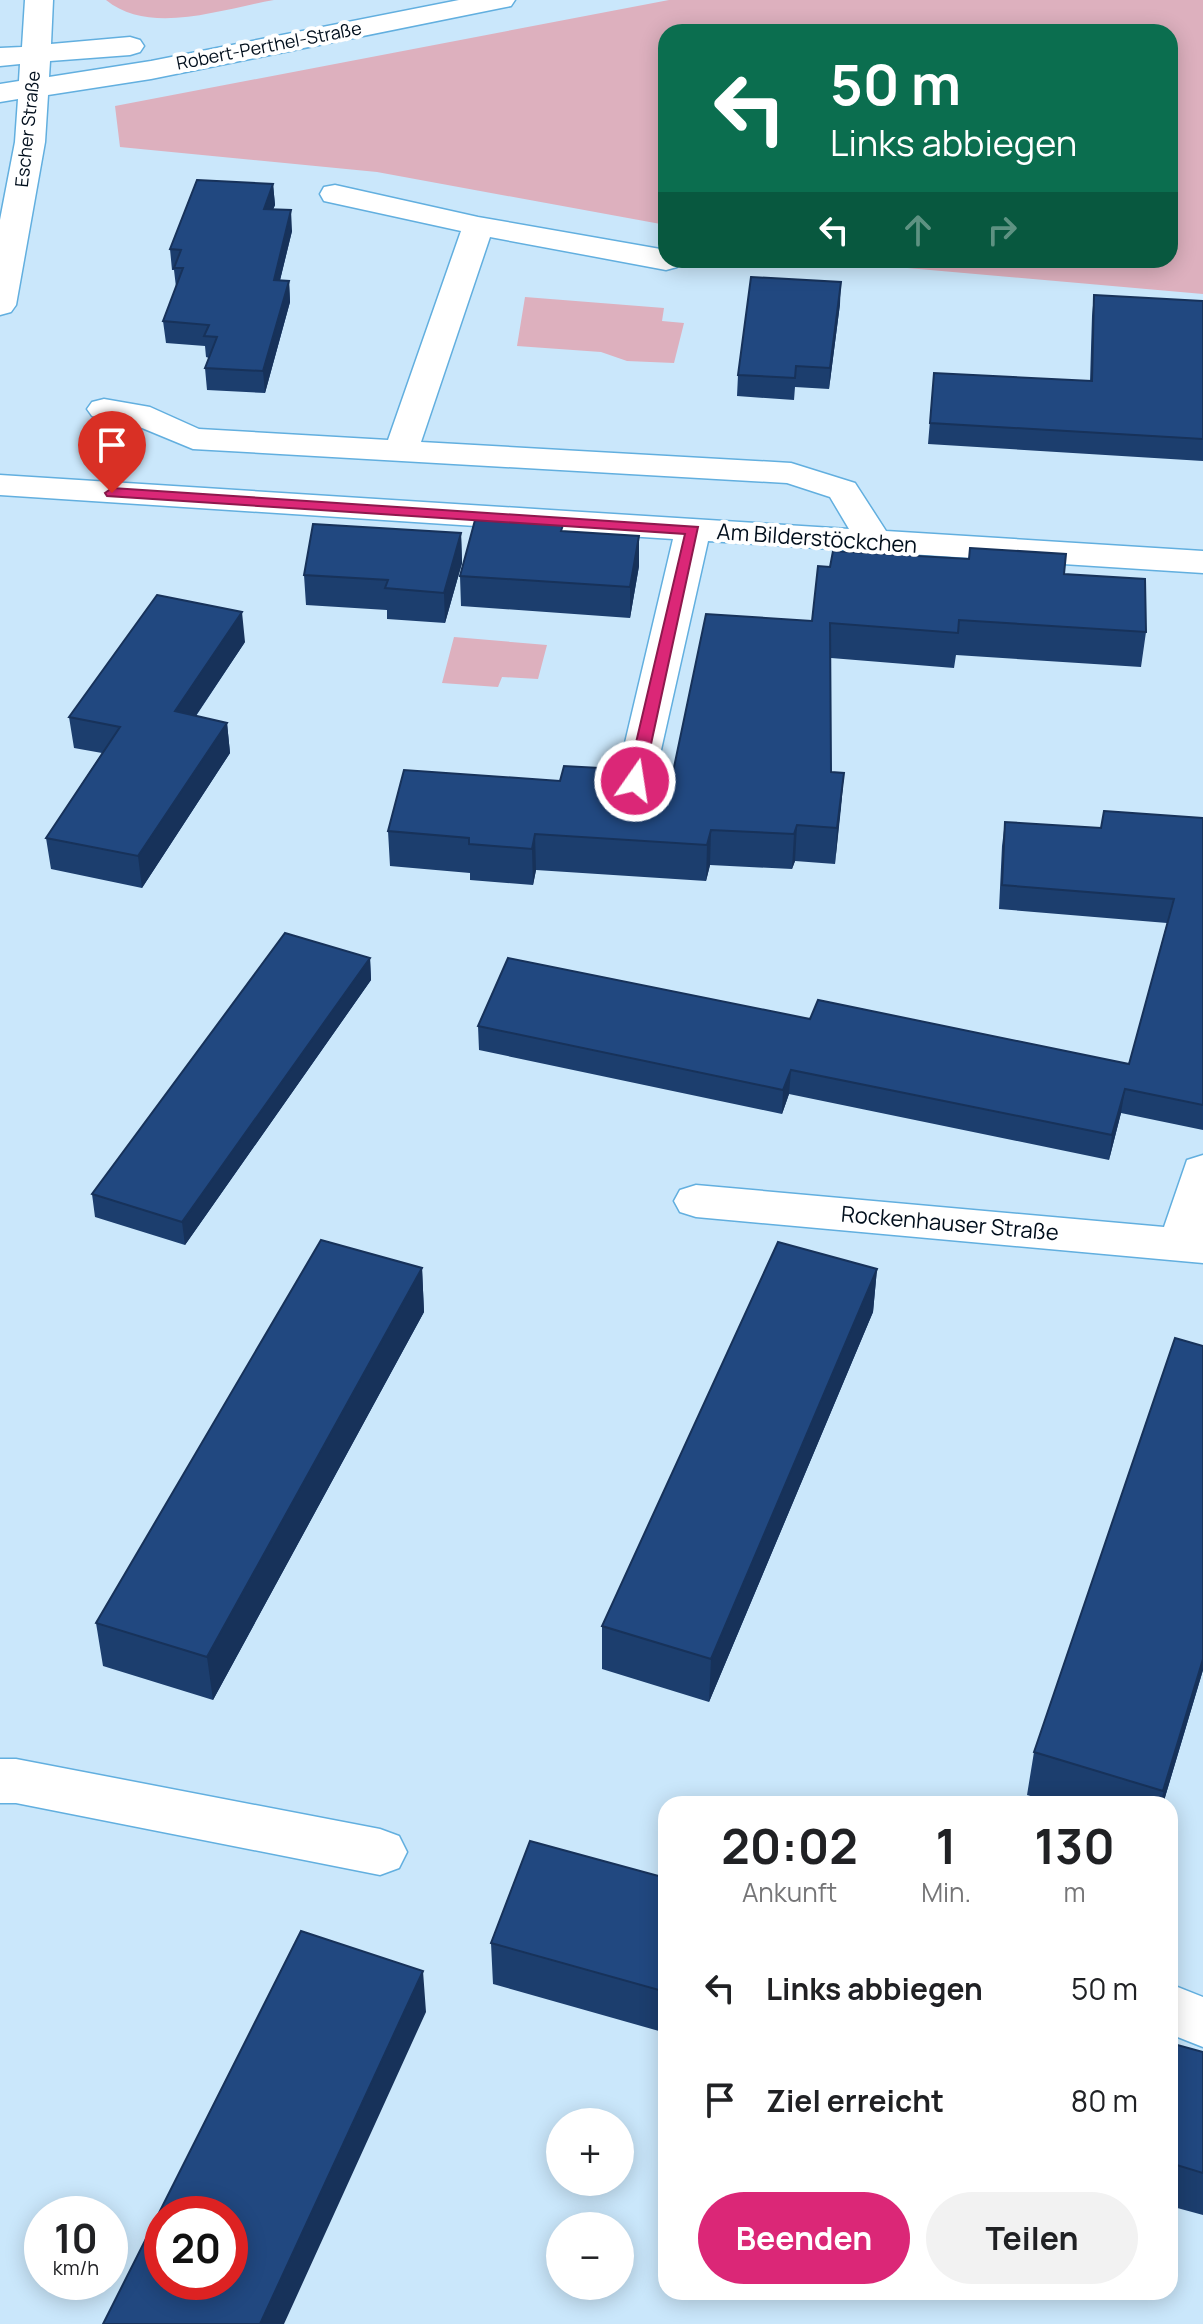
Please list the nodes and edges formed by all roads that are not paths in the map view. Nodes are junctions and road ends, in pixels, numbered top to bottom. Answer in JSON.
{"nodes":[{"id":1,"x":39,"y":0,"type":"edge"},
{"id":2,"x":433,"y":0,"type":"edge"},
{"id":3,"x":501,"y":0,"type":"edge"},
{"id":4,"x":36,"y":53,"type":"junction"},
{"id":5,"x":0,"y":57,"type":"edge"},
{"id":6,"x":36,"y":87,"type":"junction"},
{"id":7,"x":0,"y":93,"type":"edge"},
{"id":8,"x":335,"y":194,"type":"dead end"},
{"id":9,"x":478,"y":226,"type":"junction"},
{"id":10,"x":658,"y":258,"type":"edge"},
{"id":11,"x":4,"y":259,"type":"edge"},
{"id":12,"x":0,"y":305,"type":"edge"},
{"id":13,"x":104,"y":409,"type":"dead end"},
{"id":14,"x":401,"y":451,"type":"junction"},
{"id":15,"x":0,"y":485,"type":"edge"},
{"id":16,"x":693,"y":530,"type":"junction"},
{"id":17,"x":875,"y":542,"type":"junction"},
{"id":18,"x":1203,"y":562,"type":"edge"},
{"id":19,"x":635,"y":781,"type":"edge"},
{"id":20,"x":1203,"y":1171,"type":"edge"},
{"id":21,"x":696,"y":1201,"type":"dead end"},
{"id":22,"x":1192,"y":1245,"type":"edge"},
{"id":23,"x":0,"y":1781,"type":"edge"},
{"id":24,"x":380,"y":1852,"type":"dead end"},
{"id":25,"x":1178,"y":2012,"type":"edge"},
{"id":26,"x":1203,"y":2022,"type":"edge"}],
"edges":[{"from":1,"to":4,"type":"street","name":"Escher Straße"},
{"from":2,"to":4,"type":"street","name":"Robert-Perthel-Straße"},
{"from":3,"to":6,"type":"street","name":"Robert-Perthel-Straße"},
{"from":4,"to":5,"type":"street","name":"Robert-Perthel-Straße"},
{"from":4,"to":6,"type":"street","name":"Escher Straße"},
{"from":6,"to":7,"type":"street","name":"Robert-Perthel-Straße"},
{"from":6,"to":11,"type":"street","name":"Escher Straße"},
{"from":8,"to":9,"type":"street"},
{"from":9,"to":10,"type":"street"},
{"from":9,"to":14,"type":"street"},
{"from":11,"to":12,"type":"street","name":"Escher Straße"},
{"from":13,"to":14,"type":"street"},
{"from":14,"to":17,"type":"street"},
{"from":15,"to":16,"type":"street","name":"Am Bilderstöckchen"},
{"from":16,"to":17,"type":"street","name":"Am Bilderstöckchen"},
{"from":16,"to":19,"type":"street"},
{"from":17,"to":18,"type":"street","name":"Am Bilderstöckchen"},
{"from":20,"to":22,"type":"street"},
{"from":21,"to":22,"type":"street","name":"Rockenhauser Straße"},
{"from":23,"to":24,"type":"street"},
{"from":25,"to":26,"type":"street"}]}
